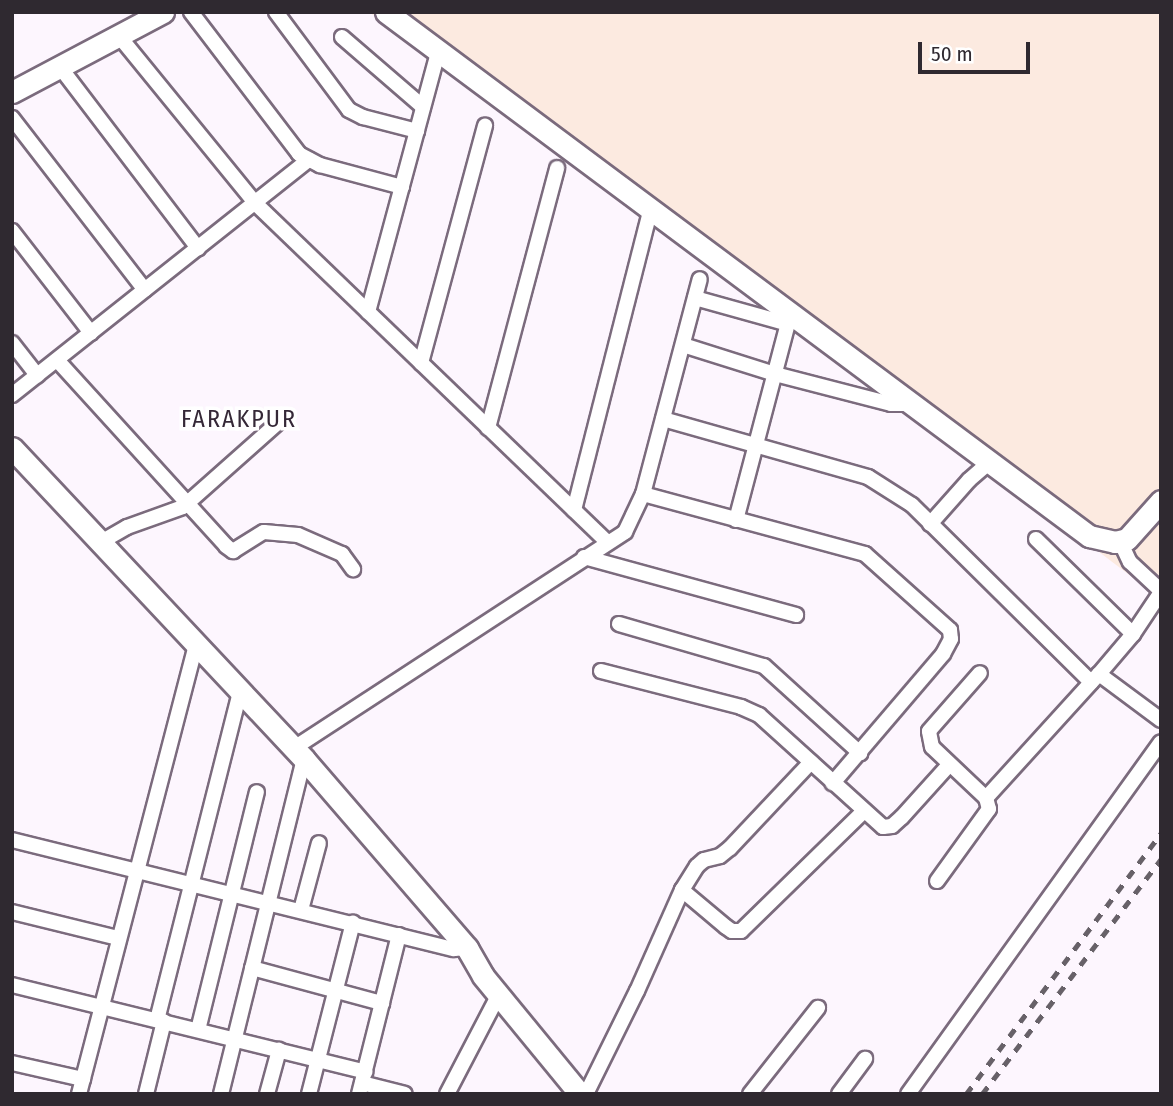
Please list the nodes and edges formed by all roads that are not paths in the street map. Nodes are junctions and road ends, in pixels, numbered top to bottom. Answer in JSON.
{"nodes":[{"id":1,"x":163,"y":12,"type":"edge"},
{"id":2,"x":191,"y":12,"type":"edge"},
{"id":3,"x":276,"y":12,"type":"edge"},
{"id":4,"x":386,"y":12,"type":"edge"},
{"id":5,"x":119,"y":36,"type":"junction"},
{"id":6,"x":342,"y":37,"type":"dead end"},
{"id":7,"x":438,"y":52,"type":"junction"},
{"id":8,"x":60,"y":67,"type":"junction"},
{"id":9,"x":12,"y":92,"type":"edge"},
{"id":10,"x":424,"y":107,"type":"junction"},
{"id":11,"x":12,"y":118,"type":"edge"},
{"id":12,"x":485,"y":125,"type":"dead end"},
{"id":13,"x":417,"y":131,"type":"junction"},
{"id":14,"x":309,"y":160,"type":"junction"},
{"id":15,"x":557,"y":168,"type":"dead end"},
{"id":16,"x":402,"y":187,"type":"junction"},
{"id":17,"x":256,"y":203,"type":"junction"},
{"id":18,"x":650,"y":211,"type":"junction"},
{"id":19,"x":12,"y":230,"type":"edge"},
{"id":20,"x":198,"y":248,"type":"junction"},
{"id":21,"x":700,"y":279,"type":"dead end"},
{"id":22,"x":145,"y":290,"type":"junction"},
{"id":23,"x":695,"y":298,"type":"junction"},
{"id":24,"x":369,"y":312,"type":"junction"},
{"id":25,"x":789,"y":319,"type":"junction"},
{"id":26,"x":91,"y":333,"type":"junction"},
{"id":27,"x":12,"y":344,"type":"edge"},
{"id":28,"x":683,"y":345,"type":"junction"},
{"id":29,"x":57,"y":360,"type":"junction"},
{"id":30,"x":421,"y":363,"type":"junction"},
{"id":31,"x":775,"y":374,"type":"junction"},
{"id":32,"x":37,"y":375,"type":"junction"},
{"id":33,"x":12,"y":395,"type":"edge"},
{"id":34,"x":911,"y":404,"type":"junction"},
{"id":35,"x":282,"y":419,"type":"dead end"},
{"id":36,"x":663,"y":419,"type":"junction"},
{"id":37,"x":488,"y":428,"type":"junction"},
{"id":38,"x":756,"y":445,"type":"junction"},
{"id":39,"x":12,"y":448,"type":"edge"},
{"id":40,"x":990,"y":462,"type":"junction"},
{"id":41,"x":643,"y":494,"type":"junction"},
{"id":42,"x":1161,"y":501,"type":"edge"},
{"id":43,"x":188,"y":502,"type":"junction"},
{"id":44,"x":574,"y":510,"type":"junction"},
{"id":45,"x":736,"y":520,"type":"junction"},
{"id":46,"x":930,"y":524,"type":"junction"},
{"id":47,"x":1036,"y":539,"type":"dead end"},
{"id":48,"x":1120,"y":541,"type":"junction"},
{"id":49,"x":101,"y":542,"type":"junction"},
{"id":50,"x":607,"y":542,"type":"junction"},
{"id":51,"x":584,"y":557,"type":"junction"},
{"id":52,"x":353,"y":569,"type":"dead end"},
{"id":53,"x":1161,"y":591,"type":"edge"},
{"id":54,"x":796,"y":615,"type":"dead end"},
{"id":55,"x":619,"y":624,"type":"dead end"},
{"id":56,"x":1133,"y":634,"type":"junction"},
{"id":57,"x":196,"y":644,"type":"junction"},
{"id":58,"x":601,"y":671,"type":"dead end"},
{"id":59,"x":980,"y":673,"type":"dead end"},
{"id":60,"x":1095,"y":678,"type":"junction"},
{"id":61,"x":240,"y":691,"type":"junction"},
{"id":62,"x":1161,"y":720,"type":"edge"},
{"id":63,"x":1161,"y":742,"type":"edge"},
{"id":64,"x":300,"y":753,"type":"junction"},
{"id":65,"x":860,"y":753,"type":"junction"},
{"id":66,"x":811,"y":762,"type":"junction"},
{"id":67,"x":949,"y":765,"type":"junction"},
{"id":68,"x":833,"y":783,"type":"junction"},
{"id":69,"x":257,"y":792,"type":"dead end"},
{"id":70,"x":986,"y":798,"type":"junction"},
{"id":71,"x":864,"y":811,"type":"junction"},
{"id":72,"x":12,"y":840,"type":"edge"},
{"id":73,"x":319,"y":843,"type":"dead end"},
{"id":74,"x":138,"y":869,"type":"junction"},
{"id":75,"x":937,"y":881,"type":"dead end"},
{"id":76,"x":192,"y":883,"type":"junction"},
{"id":77,"x":682,"y":890,"type":"junction"},
{"id":78,"x":232,"y":893,"type":"junction"},
{"id":79,"x":269,"y":902,"type":"junction"},
{"id":80,"x":301,"y":910,"type":"junction"},
{"id":81,"x":12,"y":912,"type":"edge"},
{"id":82,"x":353,"y":923,"type":"junction"},
{"id":83,"x":399,"y":935,"type":"junction"},
{"id":84,"x":118,"y":938,"type":"junction"},
{"id":85,"x":467,"y":948,"type":"junction"},
{"id":86,"x":252,"y":968,"type":"junction"},
{"id":87,"x":12,"y":985,"type":"edge"},
{"id":88,"x":337,"y":991,"type":"junction"},
{"id":89,"x":498,"y":996,"type":"junction"},
{"id":90,"x":382,"y":1003,"type":"junction"},
{"id":91,"x":102,"y":1007,"type":"junction"},
{"id":92,"x":818,"y":1008,"type":"dead end"},
{"id":93,"x":160,"y":1020,"type":"junction"},
{"id":94,"x":198,"y":1030,"type":"junction"},
{"id":95,"x":235,"y":1039,"type":"junction"},
{"id":96,"x":279,"y":1050,"type":"junction"},
{"id":97,"x":865,"y":1059,"type":"dead end"},
{"id":98,"x":318,"y":1060,"type":"junction"},
{"id":99,"x":12,"y":1063,"type":"edge"},
{"id":100,"x":362,"y":1083,"type":"edge"},
{"id":101,"x":81,"y":1087,"type":"edge"},
{"id":102,"x":752,"y":1093,"type":"edge"},
{"id":103,"x":146,"y":1094,"type":"edge"},
{"id":104,"x":221,"y":1094,"type":"edge"},
{"id":105,"x":267,"y":1094,"type":"edge"},
{"id":106,"x":309,"y":1094,"type":"edge"},
{"id":107,"x":405,"y":1094,"type":"edge"},
{"id":108,"x":447,"y":1094,"type":"edge"},
{"id":109,"x":580,"y":1094,"type":"edge"},
{"id":110,"x":586,"y":1094,"type":"edge"},
{"id":111,"x":839,"y":1094,"type":"edge"},
{"id":112,"x":908,"y":1094,"type":"edge"}],
"edges":[{"from":1,"to":5,"type":"street"},
{"from":2,"to":14,"type":"street"},
{"from":3,"to":13,"type":"street"},
{"from":4,"to":7,"type":"street"},
{"from":5,"to":8,"type":"street"},
{"from":5,"to":17,"type":"street"},
{"from":6,"to":10,"type":"street"},
{"from":7,"to":10,"type":"street"},
{"from":7,"to":18,"type":"street"},
{"from":8,"to":9,"type":"street"},
{"from":8,"to":20,"type":"street"},
{"from":10,"to":13,"type":"street"},
{"from":11,"to":22,"type":"street"},
{"from":12,"to":30,"type":"street"},
{"from":13,"to":16,"type":"street"},
{"from":14,"to":16,"type":"street"},
{"from":14,"to":17,"type":"street"},
{"from":15,"to":37,"type":"street"},
{"from":16,"to":24,"type":"street"},
{"from":17,"to":20,"type":"street"},
{"from":17,"to":24,"type":"street"},
{"from":18,"to":25,"type":"street"},
{"from":18,"to":44,"type":"street"},
{"from":19,"to":26,"type":"street"},
{"from":20,"to":22,"type":"street"},
{"from":21,"to":23,"type":"street"},
{"from":22,"to":26,"type":"street"},
{"from":23,"to":25,"type":"street"},
{"from":23,"to":28,"type":"street"},
{"from":24,"to":30,"type":"street"},
{"from":25,"to":31,"type":"street"},
{"from":25,"to":34,"type":"street"},
{"from":26,"to":29,"type":"street"},
{"from":27,"to":32,"type":"street"},
{"from":28,"to":31,"type":"street"},
{"from":28,"to":36,"type":"street"},
{"from":29,"to":32,"type":"street"},
{"from":29,"to":43,"type":"street"},
{"from":30,"to":37,"type":"street"},
{"from":31,"to":34,"type":"street"},
{"from":31,"to":38,"type":"street"},
{"from":32,"to":33,"type":"street"},
{"from":34,"to":40,"type":"street"},
{"from":35,"to":43,"type":"street"},
{"from":36,"to":38,"type":"street"},
{"from":36,"to":41,"type":"street"},
{"from":37,"to":44,"type":"street"},
{"from":38,"to":45,"type":"street"},
{"from":38,"to":46,"type":"street"},
{"from":39,"to":49,"type":"street"},
{"from":40,"to":46,"type":"street"},
{"from":40,"to":48,"type":"street"},
{"from":41,"to":45,"type":"street"},
{"from":41,"to":50,"type":"street"},
{"from":42,"to":48,"type":"street"},
{"from":43,"to":49,"type":"street"},
{"from":43,"to":52,"type":"street"},
{"from":44,"to":50,"type":"street"},
{"from":45,"to":65,"type":"street"},
{"from":46,"to":60,"type":"street"},
{"from":47,"to":56,"type":"street"},
{"from":48,"to":53,"type":"street"},
{"from":49,"to":57,"type":"street"},
{"from":50,"to":51,"type":"street"},
{"from":51,"to":54,"type":"street"},
{"from":51,"to":64,"type":"street"},
{"from":53,"to":56,"type":"street"},
{"from":55,"to":65,"type":"street"},
{"from":56,"to":60,"type":"street"},
{"from":57,"to":61,"type":"street"},
{"from":57,"to":74,"type":"street"},
{"from":58,"to":66,"type":"street"},
{"from":59,"to":67,"type":"street"},
{"from":60,"to":62,"type":"street"},
{"from":60,"to":70,"type":"street"},
{"from":61,"to":64,"type":"street"},
{"from":61,"to":76,"type":"street"},
{"from":63,"to":112,"type":"street"},
{"from":64,"to":79,"type":"street"},
{"from":64,"to":85,"type":"street"},
{"from":65,"to":68,"type":"street"},
{"from":66,"to":68,"type":"street"},
{"from":66,"to":77,"type":"street"},
{"from":67,"to":70,"type":"street"},
{"from":67,"to":71,"type":"street"},
{"from":68,"to":71,"type":"street"},
{"from":69,"to":78,"type":"street"},
{"from":70,"to":75,"type":"street"},
{"from":71,"to":77,"type":"street"},
{"from":72,"to":74,"type":"street"},
{"from":73,"to":80,"type":"street"},
{"from":74,"to":76,"type":"street"},
{"from":74,"to":84,"type":"street"},
{"from":76,"to":78,"type":"street"},
{"from":76,"to":93,"type":"street"},
{"from":77,"to":110,"type":"street"},
{"from":78,"to":79,"type":"street"},
{"from":78,"to":94,"type":"street"},
{"from":79,"to":80,"type":"street"},
{"from":79,"to":86,"type":"street"},
{"from":80,"to":82,"type":"street"},
{"from":81,"to":84,"type":"street"},
{"from":82,"to":83,"type":"street"},
{"from":82,"to":88,"type":"street"},
{"from":83,"to":85,"type":"street"},
{"from":83,"to":90,"type":"street"},
{"from":84,"to":91,"type":"street"},
{"from":85,"to":89,"type":"street"},
{"from":86,"to":88,"type":"street"},
{"from":86,"to":95,"type":"street"},
{"from":87,"to":91,"type":"street"},
{"from":88,"to":90,"type":"street"},
{"from":88,"to":98,"type":"street"},
{"from":89,"to":108,"type":"street"},
{"from":89,"to":109,"type":"street"},
{"from":90,"to":100,"type":"street"},
{"from":91,"to":93,"type":"street"},
{"from":91,"to":101,"type":"street"},
{"from":92,"to":102,"type":"street"},
{"from":93,"to":94,"type":"street"},
{"from":93,"to":103,"type":"street"},
{"from":94,"to":95,"type":"street"},
{"from":95,"to":96,"type":"street"},
{"from":95,"to":104,"type":"street"},
{"from":96,"to":98,"type":"street"},
{"from":96,"to":105,"type":"street"},
{"from":97,"to":111,"type":"street"},
{"from":98,"to":100,"type":"street"},
{"from":98,"to":106,"type":"street"},
{"from":99,"to":101,"type":"street"},
{"from":100,"to":107,"type":"street"}]}
